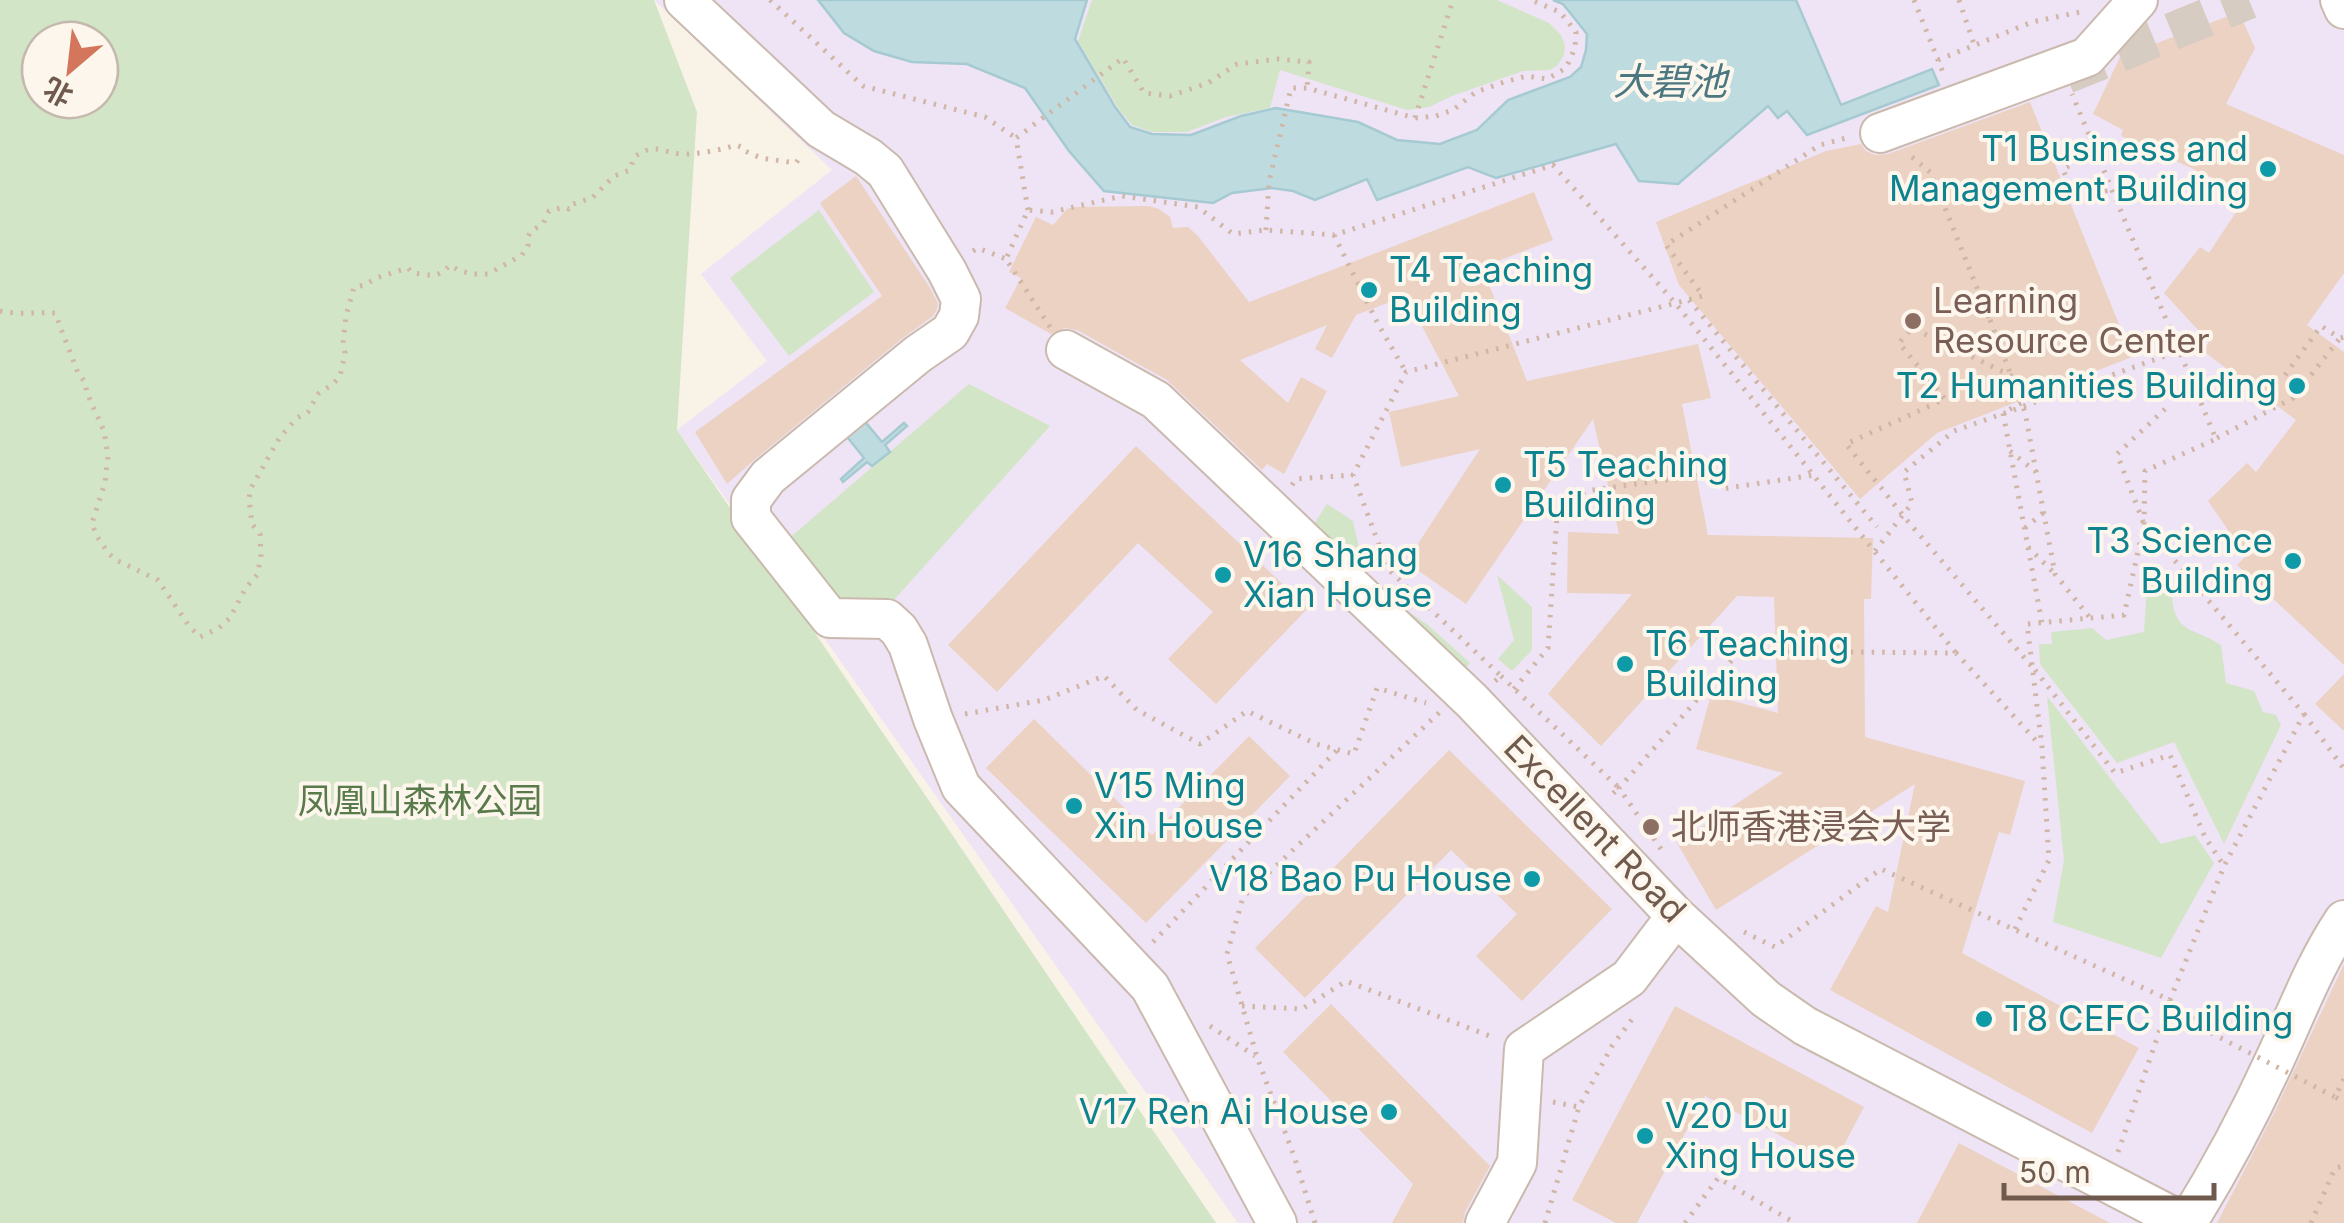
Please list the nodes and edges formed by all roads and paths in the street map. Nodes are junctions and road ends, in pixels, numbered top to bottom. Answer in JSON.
{"nodes":[{"id":1,"x":684,"y":0,"type":"edge"},
{"id":2,"x":770,"y":0,"type":"edge"},
{"id":3,"x":1453,"y":0,"type":"edge"},
{"id":4,"x":1531,"y":0,"type":"edge"},
{"id":5,"x":1914,"y":0,"type":"edge"},
{"id":6,"x":1958,"y":0,"type":"edge"},
{"id":7,"x":2138,"y":0,"type":"edge"},
{"id":8,"x":2340,"y":0,"type":"edge"},
{"id":9,"x":2344,"y":8,"type":"edge"},
{"id":10,"x":2032,"y":22,"type":"dead end"},
{"id":11,"x":1974,"y":44,"type":"junction"},
{"id":12,"x":2061,"y":68,"type":"junction"},
{"id":13,"x":1307,"y":88,"type":"junction"},
{"id":14,"x":1415,"y":118,"type":"junction"},
{"id":15,"x":821,"y":129,"type":"junction"},
{"id":16,"x":1880,"y":133,"type":"joint"},
{"id":17,"x":1016,"y":138,"type":"junction"},
{"id":18,"x":2069,"y":166,"type":"dead end"},
{"id":19,"x":1931,"y":173,"type":"dead end"},
{"id":20,"x":2111,"y":188,"type":"junction"},
{"id":21,"x":1028,"y":210,"type":"junction"},
{"id":22,"x":1266,"y":230,"type":"junction"},
{"id":23,"x":1334,"y":235,"type":"junction"},
{"id":24,"x":1689,"y":300,"type":"junction"},
{"id":25,"x":1676,"y":304,"type":"junction"},
{"id":26,"x":0,"y":311,"type":"edge"},
{"id":27,"x":2342,"y":337,"type":"edge"},
{"id":28,"x":1066,"y":350,"type":"joint"},
{"id":29,"x":2179,"y":351,"type":"junction"},
{"id":30,"x":1406,"y":372,"type":"junction"},
{"id":31,"x":2286,"y":375,"type":"dead end"},
{"id":32,"x":2012,"y":376,"type":"junction"},
{"id":33,"x":2021,"y":402,"type":"junction"},
{"id":34,"x":2165,"y":409,"type":"dead end"},
{"id":35,"x":2216,"y":439,"type":"junction"},
{"id":36,"x":2010,"y":451,"type":"junction"},
{"id":37,"x":2036,"y":472,"type":"junction"},
{"id":38,"x":1353,"y":475,"type":"junction"},
{"id":39,"x":1814,"y":475,"type":"junction"},
{"id":40,"x":1296,"y":479,"type":"dead end"},
{"id":41,"x":2044,"y":513,"type":"junction"},
{"id":42,"x":2144,"y":524,"type":"junction"},
{"id":43,"x":1876,"y":527,"type":"dead end"},
{"id":44,"x":2025,"y":528,"type":"junction"},
{"id":45,"x":2028,"y":547,"type":"junction"},
{"id":46,"x":1875,"y":551,"type":"junction"},
{"id":47,"x":2055,"y":574,"type":"junction"},
{"id":48,"x":2090,"y":618,"type":"junction"},
{"id":49,"x":2042,"y":623,"type":"junction"},
{"id":50,"x":1956,"y":653,"type":"junction"},
{"id":51,"x":2033,"y":668,"type":"junction"},
{"id":52,"x":1501,"y":676,"type":"junction"},
{"id":53,"x":1514,"y":688,"type":"junction"},
{"id":54,"x":1461,"y":702,"type":"junction"},
{"id":55,"x":2304,"y":714,"type":"junction"},
{"id":56,"x":933,"y":719,"type":"junction"},
{"id":57,"x":2042,"y":747,"type":"junction"},
{"id":58,"x":1338,"y":750,"type":"junction"},
{"id":59,"x":2344,"y":769,"type":"edge"},
{"id":60,"x":1618,"y":788,"type":"junction"},
{"id":61,"x":1586,"y":819,"type":"junction"},
{"id":62,"x":1662,"y":851,"type":"dead end"},
{"id":63,"x":2224,"y":866,"type":"junction"},
{"id":64,"x":1676,"y":916,"type":"junction"},
{"id":65,"x":2344,"y":920,"type":"edge"},
{"id":66,"x":1740,"y":930,"type":"dead end"},
{"id":67,"x":2015,"y":930,"type":"junction"},
{"id":68,"x":1131,"y":965,"type":"junction"},
{"id":69,"x":2170,"y":1000,"type":"junction"},
{"id":70,"x":1242,"y":1006,"type":"junction"},
{"id":71,"x":1641,"y":1007,"type":"dead end"},
{"id":72,"x":1524,"y":1049,"type":"junction"},
{"id":73,"x":2344,"y":1078,"type":"edge"},
{"id":74,"x":2335,"y":1098,"type":"junction"},
{"id":75,"x":2344,"y":1102,"type":"edge"},
{"id":76,"x":2344,"y":1166,"type":"edge"},
{"id":77,"x":2108,"y":1183,"type":"junction"},
{"id":78,"x":1277,"y":1223,"type":"edge"},
{"id":79,"x":1315,"y":1223,"type":"edge"},
{"id":80,"x":1485,"y":1223,"type":"edge"},
{"id":81,"x":1545,"y":1223,"type":"edge"},
{"id":82,"x":1685,"y":1223,"type":"edge"},
{"id":83,"x":1795,"y":1223,"type":"edge"},
{"id":84,"x":2186,"y":1223,"type":"edge"},
{"id":85,"x":2312,"y":1223,"type":"edge"}],
"edges":[{"from":1,"to":15,"type":"lane"},
{"from":2,"to":17,"type":"path"},
{"from":3,"to":14,"type":"path"},
{"from":4,"to":14,"type":"path"},
{"from":5,"to":11,"type":"path"},
{"from":6,"to":11,"type":"path"},
{"from":7,"to":12,"type":"lane"},
{"from":8,"to":9,"type":"lane"},
{"from":10,"to":11,"type":"path"},
{"from":12,"to":16,"type":"lane"},
{"from":12,"to":20,"type":"path"},
{"from":13,"to":14,"type":"path"},
{"from":13,"to":17,"type":"path"},
{"from":13,"to":22,"type":"path"},
{"from":15,"to":26,"type":"path"},
{"from":15,"to":56,"type":"lane"},
{"from":16,"to":24,"type":"path"},
{"from":17,"to":21,"type":"path"},
{"from":18,"to":20,"type":"path","bridge":true},
{"from":19,"to":32,"type":"path","bridge":true},
{"from":20,"to":29,"type":"path"},
{"from":21,"to":22,"type":"path"},
{"from":21,"to":28,"type":"path"},
{"from":22,"to":23,"type":"path"},
{"from":23,"to":25,"type":"path"},
{"from":23,"to":30,"type":"path"},
{"from":24,"to":25,"type":"path"},
{"from":24,"to":43,"type":"path"},
{"from":25,"to":30,"type":"path"},
{"from":25,"to":39,"type":"path"},
{"from":27,"to":31,"type":"path"},
{"from":27,"to":35,"type":"path"},
{"from":28,"to":54,"type":"lane","name":"Excellent Road"},
{"from":29,"to":35,"type":"path"},
{"from":29,"to":46,"type":"path"},
{"from":30,"to":38,"type":"path"},
{"from":32,"to":33,"type":"path","bridge":true},
{"from":32,"to":51,"type":"path","bridge":true},
{"from":33,"to":36,"type":"path","bridge":true},
{"from":33,"to":37,"type":"path","bridge":true},
{"from":34,"to":42,"type":"path"},
{"from":35,"to":42,"type":"path"},
{"from":36,"to":37,"type":"path","bridge":true},
{"from":36,"to":44,"type":"path","bridge":true},
{"from":37,"to":41,"type":"path","bridge":true},
{"from":38,"to":40,"type":"path"},
{"from":38,"to":52,"type":"path"},
{"from":39,"to":46,"type":"path"},
{"from":39,"to":53,"type":"path"},
{"from":41,"to":44,"type":"path","bridge":true},
{"from":41,"to":47,"type":"path","bridge":true},
{"from":42,"to":48,"type":"path"},
{"from":42,"to":55,"type":"path"},
{"from":44,"to":45,"type":"path","bridge":true},
{"from":45,"to":47,"type":"path","bridge":true},
{"from":45,"to":49,"type":"path","bridge":true},
{"from":46,"to":50,"type":"path"},
{"from":47,"to":48,"type":"path","bridge":true},
{"from":48,"to":49,"type":"path"},
{"from":49,"to":51,"type":"path"},
{"from":50,"to":57,"type":"path"},
{"from":50,"to":60,"type":"path"},
{"from":51,"to":57,"type":"path"},
{"from":51,"to":63,"type":"path"},
{"from":52,"to":53,"type":"path"},
{"from":52,"to":54,"type":"path"},
{"from":53,"to":60,"type":"path"},
{"from":54,"to":58,"type":"path"},
{"from":54,"to":61,"type":"lane","name":"Excellent Road"},
{"from":54,"to":70,"type":"path"},
{"from":55,"to":59,"type":"path"},
{"from":55,"to":63,"type":"path"},
{"from":56,"to":58,"type":"path"},
{"from":56,"to":68,"type":"lane"},
{"from":57,"to":67,"type":"path"},
{"from":58,"to":68,"type":"path"},
{"from":60,"to":61,"type":"path"},
{"from":60,"to":62,"type":"path"},
{"from":61,"to":64,"type":"lane","name":"Excellent Road"},
{"from":63,"to":69,"type":"path"},
{"from":64,"to":72,"type":"lane"},
{"from":64,"to":77,"type":"lane","name":"Excellent Road"},
{"from":65,"to":84,"type":"lane"},
{"from":66,"to":67,"type":"path"},
{"from":67,"to":69,"type":"path"},
{"from":68,"to":78,"type":"lane"},
{"from":69,"to":74,"type":"path","bridge":true},
{"from":69,"to":77,"type":"path"},
{"from":70,"to":72,"type":"path"},
{"from":70,"to":79,"type":"path"},
{"from":71,"to":81,"type":"path"},
{"from":72,"to":80,"type":"lane"},
{"from":73,"to":74,"type":"path"},
{"from":74,"to":75,"type":"path"},
{"from":76,"to":85,"type":"path"},
{"from":77,"to":84,"type":"lane","name":"Excellent Road"},
{"from":82,"to":83,"type":"path"}]}
